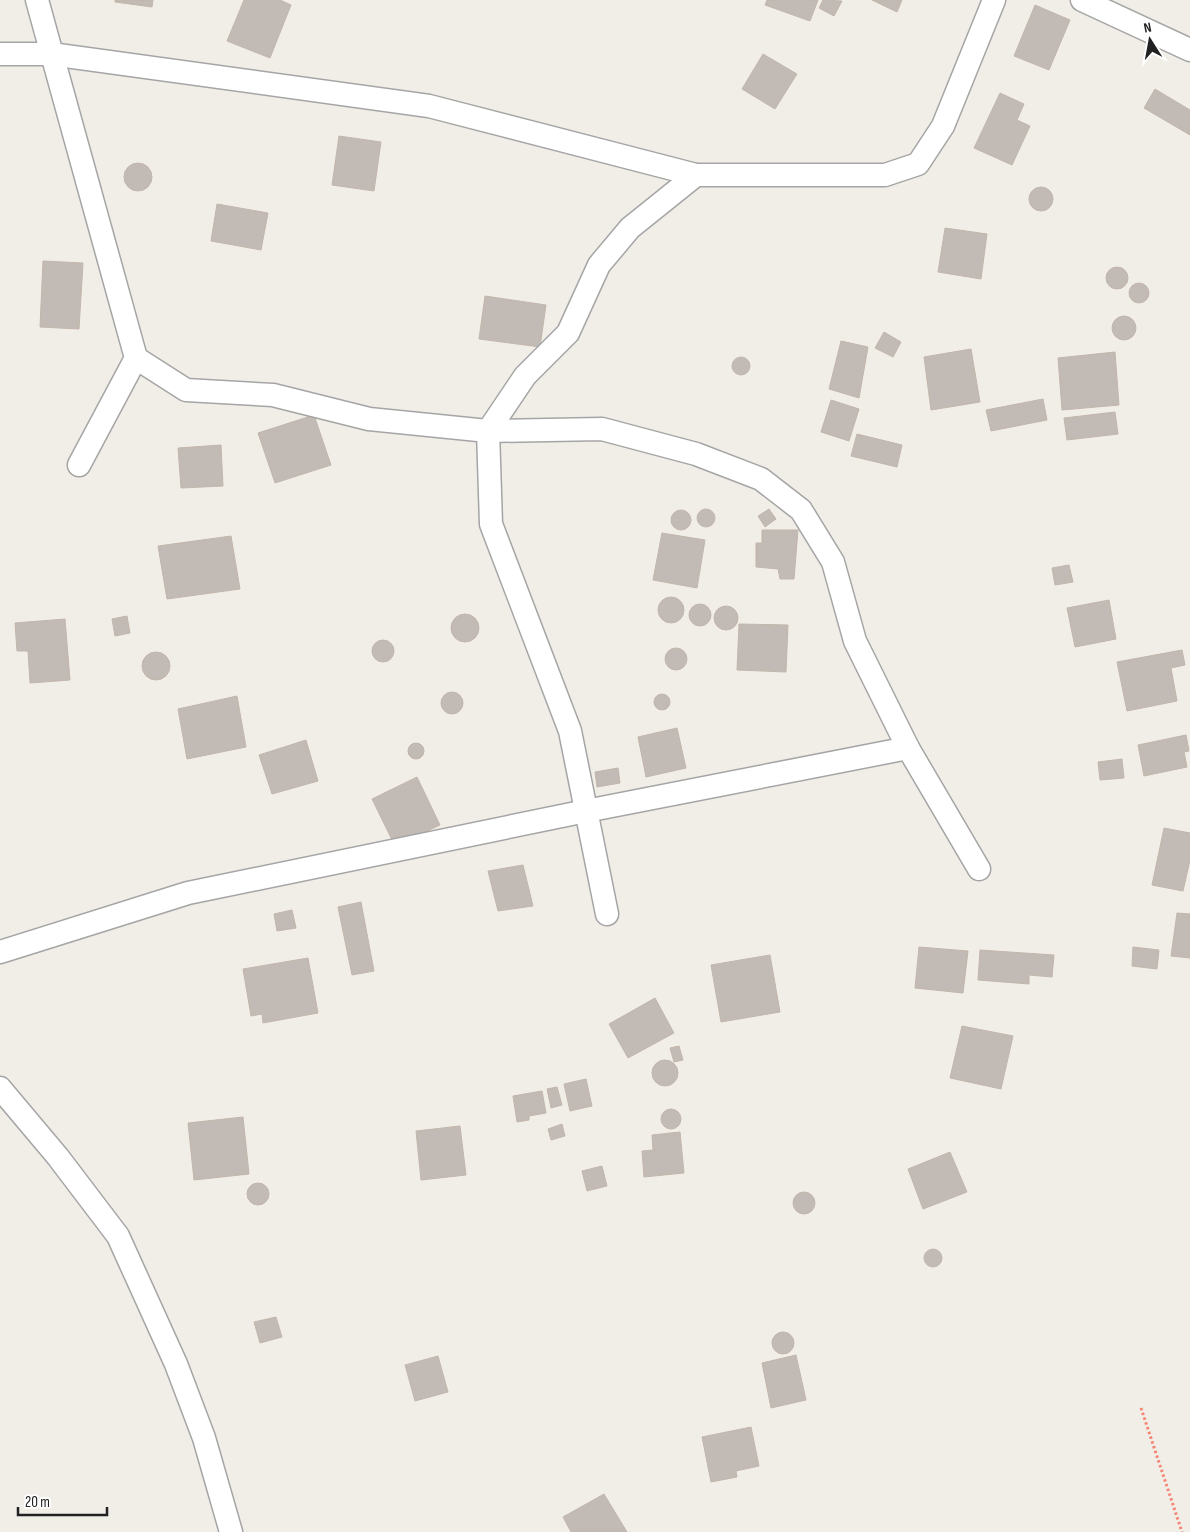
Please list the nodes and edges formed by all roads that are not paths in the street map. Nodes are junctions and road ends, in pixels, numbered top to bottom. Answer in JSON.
{"nodes":[{"id":1,"x":37,"y":0,"type":"edge"},
{"id":2,"x":994,"y":0,"type":"edge"},
{"id":3,"x":1082,"y":0,"type":"edge"},
{"id":4,"x":1190,"y":50,"type":"edge"},
{"id":5,"x":0,"y":54,"type":"edge"},
{"id":6,"x":51,"y":54,"type":"junction"},
{"id":7,"x":696,"y":175,"type":"junction"},
{"id":8,"x":136,"y":358,"type":"junction"},
{"id":9,"x":488,"y":431,"type":"junction"},
{"id":10,"x":79,"y":465,"type":"dead end"},
{"id":11,"x":908,"y":748,"type":"junction"},
{"id":12,"x":586,"y":811,"type":"junction"},
{"id":13,"x":979,"y":869,"type":"dead end"},
{"id":14,"x":608,"y":914,"type":"dead end"},
{"id":15,"x":0,"y":952,"type":"edge"},
{"id":16,"x":0,"y":1088,"type":"edge"},
{"id":17,"x":231,"y":1532,"type":"edge"}],
"edges":[{"from":1,"to":6,"type":"street"},
{"from":2,"to":7,"type":"street"},
{"from":3,"to":4,"type":"street"},
{"from":5,"to":6,"type":"street"},
{"from":6,"to":7,"type":"street"},
{"from":6,"to":8,"type":"street"},
{"from":7,"to":9,"type":"street"},
{"from":8,"to":9,"type":"street"},
{"from":8,"to":10,"type":"street"},
{"from":9,"to":11,"type":"street"},
{"from":9,"to":12,"type":"street"},
{"from":11,"to":12,"type":"street"},
{"from":11,"to":13,"type":"street"},
{"from":12,"to":14,"type":"street"},
{"from":12,"to":15,"type":"street"},
{"from":16,"to":17,"type":"street"}]}
